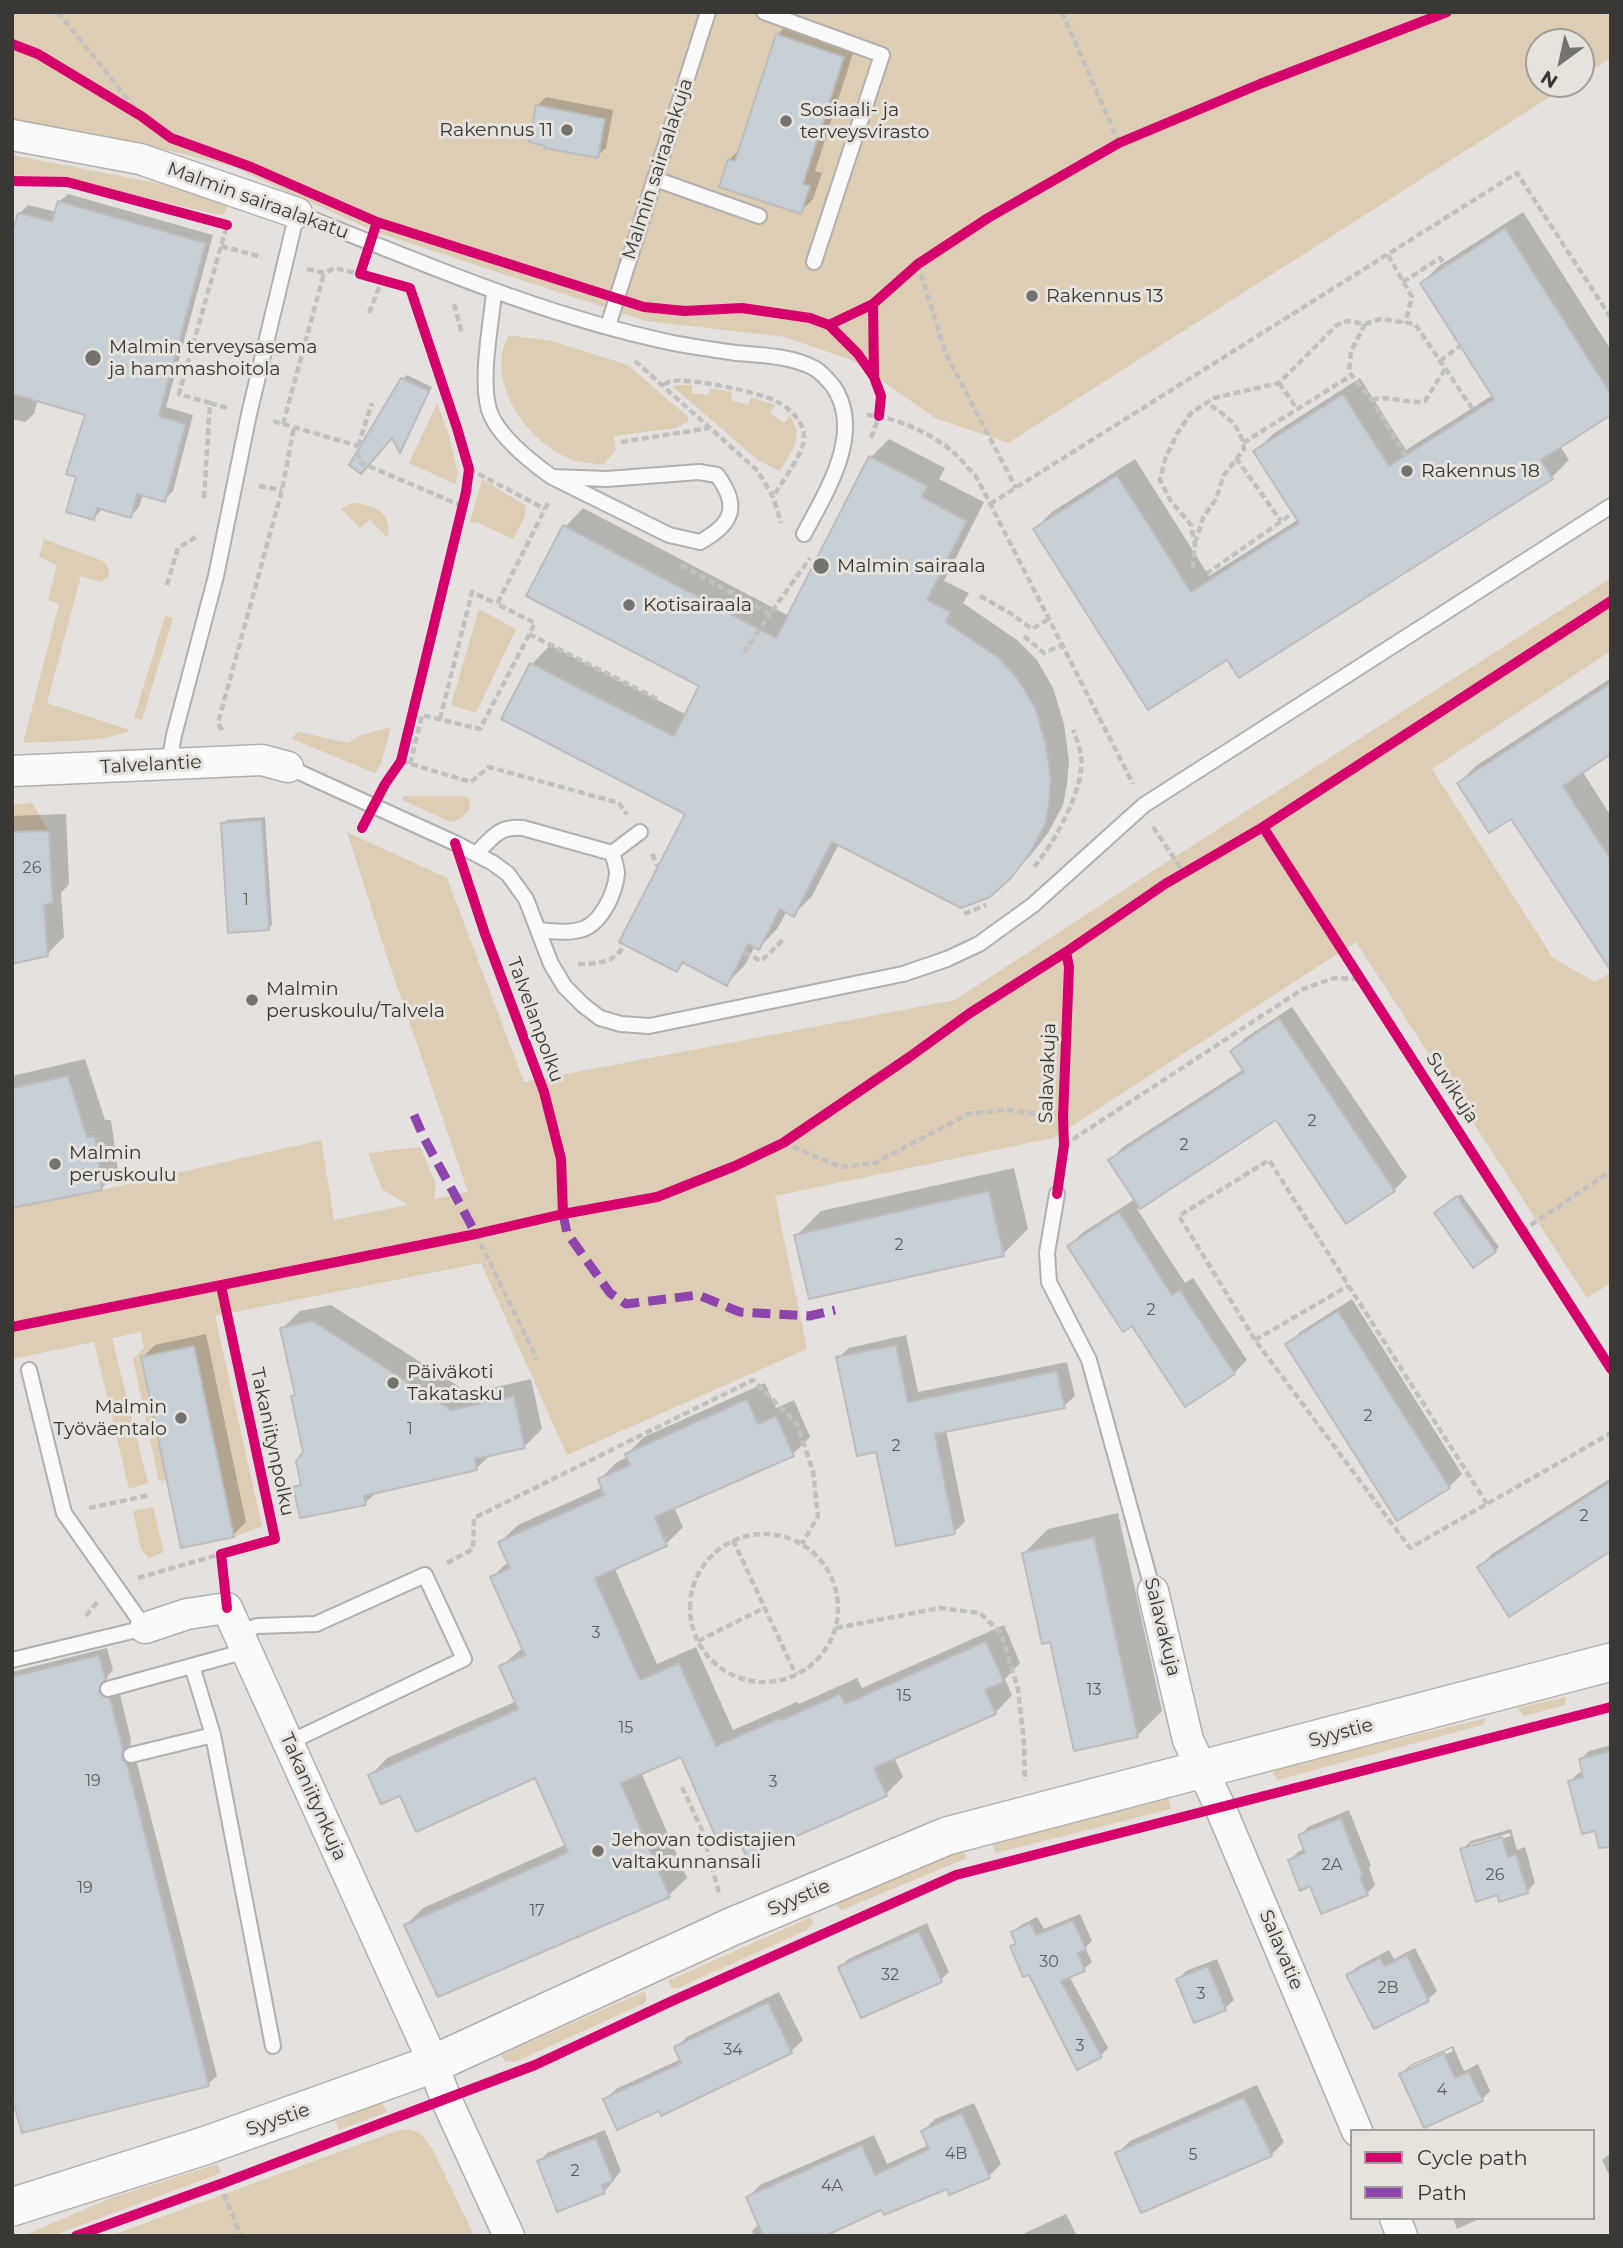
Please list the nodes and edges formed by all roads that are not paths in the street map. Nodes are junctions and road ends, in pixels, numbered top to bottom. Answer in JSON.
{"nodes":[{"id":1,"x":708,"y":12,"type":"edge"},
{"id":2,"x":764,"y":12,"type":"edge"},
{"id":3,"x":12,"y":135,"type":"edge"},
{"id":4,"x":655,"y":179,"type":"junction"},
{"id":5,"x":298,"y":213,"type":"junction"},
{"id":6,"x":760,"y":216,"type":"dead end"},
{"id":7,"x":814,"y":262,"type":"dead end"},
{"id":8,"x":494,"y":292,"type":"junction"},
{"id":9,"x":608,"y":326,"type":"junction"},
{"id":10,"x":552,"y":477,"type":"junction"},
{"id":11,"x":1611,"y":506,"type":"edge"},
{"id":12,"x":804,"y":534,"type":"dead end"},
{"id":13,"x":169,"y":763,"type":"junction"},
{"id":14,"x":288,"y":767,"type":"joint"},
{"id":15,"x":12,"y":771,"type":"edge"},
{"id":16,"x":640,"y":832,"type":"road end"},
{"id":17,"x":612,"y":853,"type":"junction"},
{"id":18,"x":476,"y":854,"type":"junction"},
{"id":19,"x":538,"y":930,"type":"junction"},
{"id":20,"x":1057,"y":1194,"type":"road end"},
{"id":21,"x":29,"y":1370,"type":"dead end"},
{"id":22,"x":1153,"y":1591,"type":"joint"},
{"id":23,"x":145,"y":1628,"type":"junction"},
{"id":24,"x":237,"y":1630,"type":"junction"},
{"id":25,"x":12,"y":1660,"type":"edge"},
{"id":26,"x":1611,"y":1662,"type":"edge"},
{"id":27,"x":192,"y":1667,"type":"junction"},
{"id":28,"x":108,"y":1689,"type":"dead end"},
{"id":29,"x":212,"y":1735,"type":"junction"},
{"id":30,"x":288,"y":1743,"type":"junction"},
{"id":31,"x":131,"y":1755,"type":"dead end"},
{"id":32,"x":1203,"y":1770,"type":"junction"},
{"id":33,"x":273,"y":2046,"type":"dead end"},
{"id":34,"x":433,"y":2064,"type":"junction"},
{"id":35,"x":1356,"y":2129,"type":"edge"},
{"id":36,"x":12,"y":2207,"type":"edge"},
{"id":37,"x":509,"y":2236,"type":"edge"}],
"edges":[{"from":1,"to":4,"type":"lane","name":"Malmin sairaalakuja"},
{"from":2,"to":7,"type":"lane"},
{"from":3,"to":5,"type":"street","name":"Malmin sairaalakatu"},
{"from":4,"to":6,"type":"lane"},
{"from":4,"to":9,"type":"lane","name":"Malmin sairaalakuja"},
{"from":5,"to":8,"type":"lane","name":"Malmin sairaalakatu"},
{"from":5,"to":13,"type":"lane"},
{"from":8,"to":9,"type":"lane","name":"Malmin sairaalakatu"},
{"from":8,"to":10,"type":"lane"},
{"from":9,"to":12,"type":"lane","name":"Malmin sairaalakatu"},
{"from":10,"to":10,"type":"lane"},
{"from":11,"to":19,"type":"lane"},
{"from":13,"to":14,"type":"street","name":"Talvelantie"},
{"from":13,"to":15,"type":"street","name":"Talvelantie"},
{"from":14,"to":18,"type":"lane"},
{"from":16,"to":17,"type":"lane"},
{"from":17,"to":18,"type":"lane"},
{"from":17,"to":19,"type":"lane"},
{"from":18,"to":19,"type":"lane"},
{"from":20,"to":22,"type":"lane","name":"Salavakuja"},
{"from":21,"to":23,"type":"lane"},
{"from":22,"to":32,"type":"street","name":"Salavakuja"},
{"from":23,"to":24,"type":"street"},
{"from":23,"to":25,"type":"lane"},
{"from":24,"to":27,"type":"lane"},
{"from":24,"to":30,"type":"street","name":"Takaniitynkuja"},
{"from":24,"to":30,"type":"lane"},
{"from":26,"to":32,"type":"street","name":"Syystie"},
{"from":27,"to":28,"type":"lane"},
{"from":27,"to":29,"type":"lane"},
{"from":29,"to":31,"type":"lane"},
{"from":29,"to":33,"type":"lane"},
{"from":30,"to":34,"type":"street","name":"Takaniitynkuja"},
{"from":32,"to":34,"type":"street","name":"Syystie"},
{"from":32,"to":35,"type":"street","name":"Salavatie"},
{"from":34,"to":36,"type":"street","name":"Syystie"},
{"from":34,"to":37,"type":"street","name":"Takaniitynkuja"}]}
